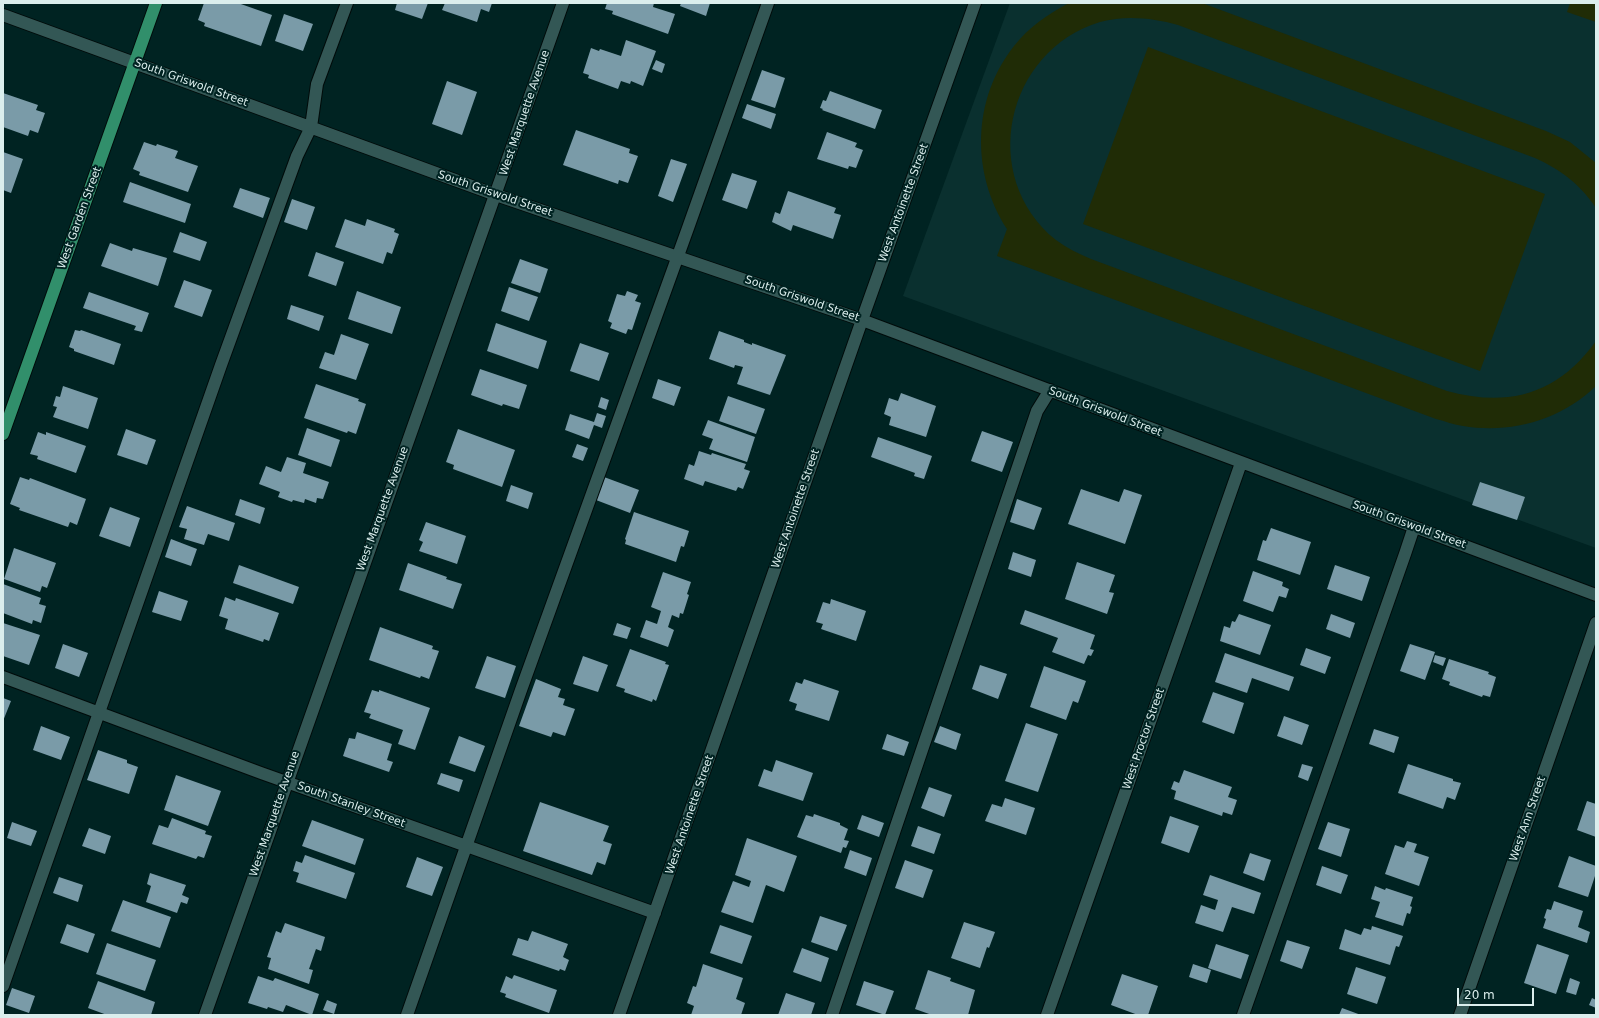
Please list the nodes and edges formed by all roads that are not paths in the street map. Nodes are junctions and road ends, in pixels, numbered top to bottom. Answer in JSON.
{"nodes":[{"id":1,"x":156,"y":3,"type":"edge"},
{"id":2,"x":347,"y":3,"type":"edge"},
{"id":3,"x":563,"y":3,"type":"edge"},
{"id":4,"x":768,"y":3,"type":"edge"},
{"id":5,"x":976,"y":3,"type":"edge"},
{"id":6,"x":3,"y":15,"type":"edge"},
{"id":7,"x":135,"y":63,"type":"junction"},
{"id":8,"x":310,"y":127,"type":"junction"},
{"id":9,"x":496,"y":195,"type":"junction"},
{"id":10,"x":678,"y":257,"type":"junction"},
{"id":11,"x":862,"y":320,"type":"junction"},
{"id":12,"x":1050,"y":390,"type":"junction"},
{"id":13,"x":3,"y":434,"type":"edge"},
{"id":14,"x":1241,"y":463,"type":"junction"},
{"id":15,"x":1414,"y":527,"type":"junction"},
{"id":16,"x":1596,"y":595,"type":"edge"},
{"id":17,"x":1596,"y":623,"type":"edge"},
{"id":18,"x":3,"y":677,"type":"edge"},
{"id":19,"x":98,"y":712,"type":"junction"},
{"id":20,"x":286,"y":781,"type":"junction"},
{"id":21,"x":468,"y":846,"type":"junction"},
{"id":22,"x":655,"y":913,"type":"junction"},
{"id":23,"x":3,"y":986,"type":"edge"},
{"id":24,"x":205,"y":1015,"type":"edge"},
{"id":25,"x":407,"y":1015,"type":"edge"},
{"id":26,"x":620,"y":1015,"type":"edge"},
{"id":27,"x":832,"y":1015,"type":"edge"},
{"id":28,"x":1047,"y":1015,"type":"edge"},
{"id":29,"x":1243,"y":1015,"type":"edge"},
{"id":30,"x":1460,"y":1015,"type":"edge"}],
"edges":[{"from":1,"to":7,"type":"main road","name":"West Garden Street"},
{"from":2,"to":8,"type":"street"},
{"from":3,"to":9,"type":"street","name":"West Marquette Avenue"},
{"from":4,"to":10,"type":"street"},
{"from":5,"to":11,"type":"street","name":"West Antoinette Street"},
{"from":6,"to":7,"type":"street","name":"South Griswold Street"},
{"from":7,"to":8,"type":"street","name":"South Griswold Street"},
{"from":7,"to":13,"type":"main road","name":"West Garden Street"},
{"from":8,"to":9,"type":"street","name":"South Griswold Street"},
{"from":8,"to":19,"type":"street"},
{"from":9,"to":10,"type":"street","name":"South Griswold Street"},
{"from":9,"to":20,"type":"street","name":"West Marquette Avenue"},
{"from":10,"to":11,"type":"street","name":"South Griswold Street"},
{"from":10,"to":21,"type":"street"},
{"from":11,"to":12,"type":"street","name":"South Griswold Street"},
{"from":11,"to":22,"type":"street","name":"West Antoinette Street"},
{"from":12,"to":14,"type":"street","name":"South Griswold Street"},
{"from":12,"to":27,"type":"street"},
{"from":14,"to":15,"type":"street","name":"South Griswold Street"},
{"from":14,"to":28,"type":"street","name":"West Proctor Street"},
{"from":15,"to":16,"type":"street","name":"South Griswold Street"},
{"from":15,"to":29,"type":"street"},
{"from":17,"to":30,"type":"street","name":"West Ann Street"},
{"from":18,"to":19,"type":"street","name":"South Stanley Street"},
{"from":19,"to":20,"type":"street","name":"South Stanley Street"},
{"from":19,"to":23,"type":"street"},
{"from":20,"to":21,"type":"street","name":"South Stanley Street"},
{"from":20,"to":24,"type":"street","name":"West Marquette Avenue"},
{"from":21,"to":22,"type":"street","name":"South Stanley Street"},
{"from":21,"to":25,"type":"street"},
{"from":22,"to":26,"type":"street","name":"West Antoinette Street"}]}
